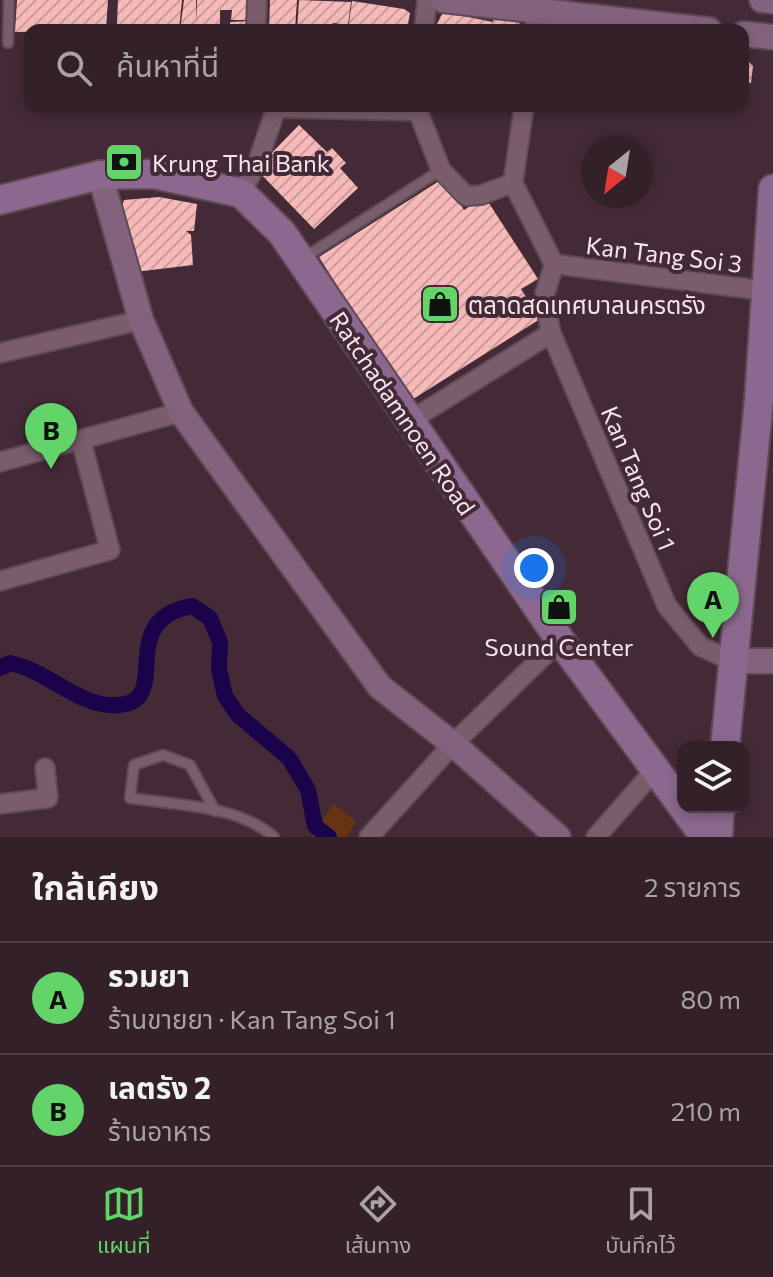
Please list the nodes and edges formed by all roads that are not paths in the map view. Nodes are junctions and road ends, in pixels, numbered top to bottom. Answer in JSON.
{"nodes":[{"id":1,"x":9,"y":0,"type":"edge"},
{"id":2,"x":257,"y":0,"type":"edge"},
{"id":3,"x":427,"y":0,"type":"edge"},
{"id":4,"x":444,"y":0,"type":"edge"},
{"id":5,"x":762,"y":0,"type":"edge"},
{"id":6,"x":773,"y":1,"type":"edge"},
{"id":7,"x":536,"y":14,"type":"edge"},
{"id":8,"x":256,"y":24,"type":"edge"},
{"id":9,"x":425,"y":24,"type":"edge"},
{"id":10,"x":644,"y":24,"type":"edge"},
{"id":11,"x":749,"y":35,"type":"edge"},
{"id":12,"x":773,"y":37,"type":"edge"},
{"id":13,"x":8,"y":43,"type":"dead end"},
{"id":14,"x":276,"y":112,"type":"edge"},
{"id":15,"x":417,"y":112,"type":"edge"},
{"id":16,"x":523,"y":112,"type":"edge"},
{"id":17,"x":441,"y":170,"type":"junction"},
{"id":18,"x":100,"y":175,"type":"junction"},
{"id":19,"x":513,"y":183,"type":"junction"},
{"id":20,"x":773,"y":189,"type":"edge"},
{"id":21,"x":241,"y":193,"type":"junction"},
{"id":22,"x":0,"y":200,"type":"edge"},
{"id":23,"x":300,"y":260,"type":"junction"},
{"id":24,"x":554,"y":264,"type":"junction"},
{"id":25,"x":767,"y":291,"type":"junction"},
{"id":26,"x":141,"y":320,"type":"junction"},
{"id":27,"x":551,"y":333,"type":"junction"},
{"id":28,"x":0,"y":353,"type":"edge"},
{"id":29,"x":766,"y":399,"type":"edge"},
{"id":30,"x":181,"y":412,"type":"junction"},
{"id":31,"x":408,"y":422,"type":"junction"},
{"id":32,"x":81,"y":440,"type":"junction"},
{"id":33,"x":0,"y":462,"type":"edge"},
{"id":34,"x":0,"y":581,"type":"edge"},
{"id":35,"x":560,"y":640,"type":"junction"},
{"id":36,"x":732,"y":661,"type":"junction"},
{"id":37,"x":773,"y":661,"type":"edge"},
{"id":38,"x":725,"y":741,"type":"edge"},
{"id":39,"x":453,"y":744,"type":"junction"},
{"id":40,"x":45,"y":768,"type":"dead end"},
{"id":41,"x":654,"y":771,"type":"junction"},
{"id":42,"x":677,"y":800,"type":"edge"},
{"id":43,"x":0,"y":804,"type":"edge"},
{"id":44,"x":215,"y":811,"type":"junction"},
{"id":45,"x":687,"y":813,"type":"edge"},
{"id":46,"x":720,"y":813,"type":"edge"},
{"id":47,"x":374,"y":830,"type":"edge"},
{"id":48,"x":274,"y":837,"type":"edge"},
{"id":49,"x":558,"y":837,"type":"edge"},
{"id":50,"x":596,"y":837,"type":"edge"},
{"id":51,"x":705,"y":837,"type":"edge"},
{"id":52,"x":718,"y":837,"type":"edge"}],
"edges":[{"from":1,"to":13,"type":"lane"},
{"from":2,"to":8,"type":"street"},
{"from":3,"to":9,"type":"street"},
{"from":4,"to":7,"type":"street"},
{"from":5,"to":6,"type":"street"},
{"from":7,"to":10,"type":"street"},
{"from":11,"to":12,"type":"street"},
{"from":14,"to":21,"type":"street"},
{"from":15,"to":17,"type":"street"},
{"from":16,"to":19,"type":"street"},
{"from":17,"to":19,"type":"street"},
{"from":17,"to":23,"type":"lane"},
{"from":18,"to":21,"type":"main road"},
{"from":18,"to":22,"type":"main road"},
{"from":18,"to":26,"type":"street"},
{"from":19,"to":24,"type":"street"},
{"from":20,"to":25,"type":"main road"},
{"from":21,"to":23,"type":"main road","name":"Ratchadamnoen Road"},
{"from":23,"to":31,"type":"main road","name":"Ratchadamnoen Road"},
{"from":24,"to":25,"type":"street","name":"Kan Tang Soi 3"},
{"from":24,"to":27,"type":"street","name":"Kan Tang Soi 1"},
{"from":25,"to":29,"type":"main road"},
{"from":26,"to":28,"type":"street"},
{"from":26,"to":30,"type":"street"},
{"from":27,"to":31,"type":"street"},
{"from":27,"to":36,"type":"street","name":"Kan Tang Soi 1"},
{"from":29,"to":36,"type":"main road"},
{"from":30,"to":32,"type":"street"},
{"from":30,"to":39,"type":"street"},
{"from":31,"to":35,"type":"main road","name":"Ratchadamnoen Road"},
{"from":32,"to":33,"type":"street"},
{"from":32,"to":34,"type":"street"},
{"from":35,"to":39,"type":"street"},
{"from":35,"to":41,"type":"main road","name":"Ratchadamnoen Road"},
{"from":36,"to":37,"type":"street"},
{"from":36,"to":38,"type":"main road"},
{"from":39,"to":47,"type":"street"},
{"from":39,"to":49,"type":"street"},
{"from":40,"to":43,"type":"street"},
{"from":41,"to":42,"type":"main road","name":"Ratchadamnoen Road"},
{"from":41,"to":50,"type":"street"},
{"from":44,"to":44,"type":"lane"},
{"from":44,"to":48,"type":"lane"},
{"from":45,"to":51,"type":"main road","name":"Ratchadamnoen Road"},
{"from":46,"to":52,"type":"main road"}]}
